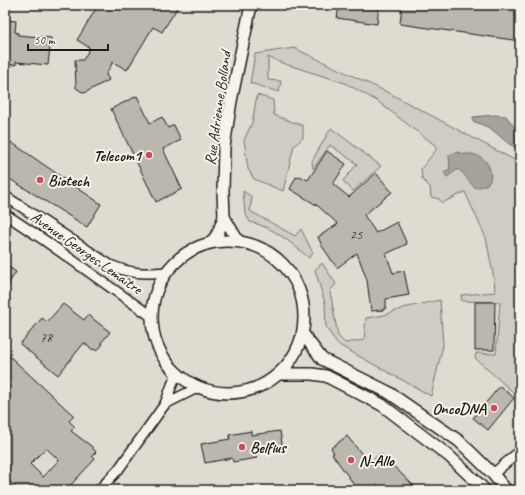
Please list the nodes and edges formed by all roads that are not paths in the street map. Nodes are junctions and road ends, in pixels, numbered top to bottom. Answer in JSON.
{"nodes":[{"id":1,"x":251,"y":5,"type":"edge"},
{"id":2,"x":5,"y":196,"type":"edge"},
{"id":3,"x":5,"y":214,"type":"edge"},
{"id":4,"x":224,"y":217,"type":"junction"},
{"id":5,"x":238,"y":241,"type":"junction"},
{"id":6,"x":212,"y":242,"type":"junction"},
{"id":7,"x":166,"y":272,"type":"junction"},
{"id":8,"x":151,"y":316,"type":"junction"},
{"id":9,"x":303,"y":334,"type":"junction"},
{"id":10,"x":176,"y":374,"type":"junction"},
{"id":11,"x":282,"y":374,"type":"junction"},
{"id":12,"x":197,"y":388,"type":"junction"},
{"id":13,"x":165,"y":404,"type":"junction"},
{"id":14,"x":520,"y":452,"type":"edge"},
{"id":15,"x":493,"y":474,"type":"junction"},
{"id":16,"x":99,"y":490,"type":"edge"},
{"id":17,"x":485,"y":490,"type":"edge"},
{"id":18,"x":506,"y":490,"type":"edge"}],
"edges":[{"from":1,"to":4,"type":"street","name":"Rue Adrienne Bolland"},
{"from":2,"to":7,"type":"street","name":"Avenue Georges Lemaître"},
{"from":3,"to":8,"type":"street","name":"Avenue Georges Lemaître"},
{"from":4,"to":5,"type":"street","name":"Rue Adrienne Bolland"},
{"from":4,"to":6,"type":"street","name":"Rue Adrienne Bolland"},
{"from":5,"to":6,"type":"street"},
{"from":5,"to":9,"type":"street"},
{"from":6,"to":7,"type":"street"},
{"from":7,"to":8,"type":"street"},
{"from":8,"to":10,"type":"street"},
{"from":9,"to":11,"type":"street"},
{"from":9,"to":15,"type":"street"},
{"from":10,"to":12,"type":"street"},
{"from":10,"to":13,"type":"street"},
{"from":11,"to":12,"type":"street"},
{"from":11,"to":17,"type":"street"},
{"from":12,"to":13,"type":"street"},
{"from":13,"to":16,"type":"street"},
{"from":14,"to":15,"type":"street"},
{"from":15,"to":18,"type":"street"}]}
